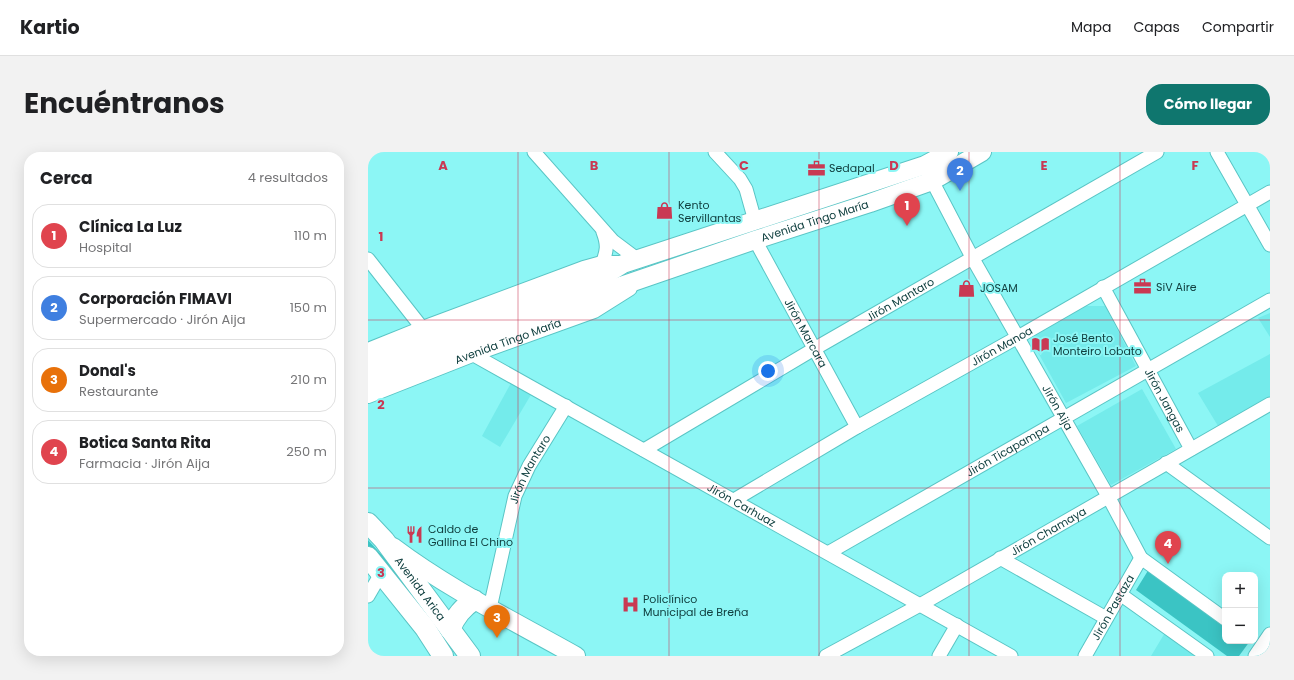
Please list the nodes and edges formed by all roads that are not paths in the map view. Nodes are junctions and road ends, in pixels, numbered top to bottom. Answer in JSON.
{"nodes":[{"id":1,"x":534,"y":152,"type":"edge"},
{"id":2,"x":715,"y":152,"type":"edge"},
{"id":3,"x":949,"y":152,"type":"edge"},
{"id":4,"x":982,"y":152,"type":"edge"},
{"id":5,"x":1157,"y":152,"type":"edge"},
{"id":6,"x":1217,"y":152,"type":"edge"},
{"id":7,"x":929,"y":173,"type":"junction"},
{"id":8,"x":864,"y":185,"type":"junction"},
{"id":9,"x":1270,"y":192,"type":"edge"},
{"id":10,"x":870,"y":203,"type":"junction"},
{"id":11,"x":1248,"y":205,"type":"junction"},
{"id":12,"x":755,"y":222,"type":"junction"},
{"id":13,"x":602,"y":230,"type":"junction"},
{"id":14,"x":754,"y":240,"type":"junction"},
{"id":15,"x":1270,"y":245,"type":"edge"},
{"id":16,"x":368,"y":259,"type":"edge"},
{"id":17,"x":973,"y":259,"type":"junction"},
{"id":18,"x":630,"y":261,"type":"junction"},
{"id":19,"x":602,"y":264,"type":"junction"},
{"id":20,"x":643,"y":279,"type":"junction"},
{"id":21,"x":1103,"y":287,"type":"junction"},
{"id":22,"x":1270,"y":300,"type":"edge"},
{"id":23,"x":423,"y":329,"type":"junction"},
{"id":24,"x":1018,"y":337,"type":"junction"},
{"id":25,"x":814,"y":350,"type":"junction"},
{"id":26,"x":368,"y":351,"type":"edge"},
{"id":27,"x":472,"y":354,"type":"junction"},
{"id":28,"x":368,"y":366,"type":"edge"},
{"id":29,"x":1149,"y":371,"type":"junction"},
{"id":30,"x":368,"y":379,"type":"edge"},
{"id":31,"x":368,"y":395,"type":"edge"},
{"id":32,"x":1270,"y":404,"type":"edge"},
{"id":33,"x":566,"y":406,"type":"junction"},
{"id":34,"x":1063,"y":418,"type":"junction"},
{"id":35,"x":857,"y":427,"type":"junction"},
{"id":36,"x":644,"y":450,"type":"junction"},
{"id":37,"x":1191,"y":450,"type":"junction"},
{"id":38,"x":1166,"y":463,"type":"junction"},
{"id":39,"x":1108,"y":496,"type":"junction"},
{"id":40,"x":734,"y":500,"type":"junction"},
{"id":41,"x":368,"y":523,"type":"edge"},
{"id":42,"x":1270,"y":538,"type":"edge"},
{"id":43,"x":384,"y":540,"type":"junction"},
{"id":44,"x":828,"y":553,"type":"junction"},
{"id":45,"x":368,"y":557,"type":"edge"},
{"id":46,"x":1000,"y":558,"type":"junction"},
{"id":47,"x":1141,"y":558,"type":"junction"},
{"id":48,"x":382,"y":572,"type":"junction"},
{"id":49,"x":1120,"y":594,"type":"junction"},
{"id":50,"x":368,"y":596,"type":"edge"},
{"id":51,"x":482,"y":604,"type":"junction"},
{"id":52,"x":920,"y":604,"type":"junction"},
{"id":53,"x":1222,"y":617,"type":"edge"},
{"id":54,"x":1106,"y":618,"type":"junction"},
{"id":55,"x":957,"y":625,"type":"junction"},
{"id":56,"x":425,"y":628,"type":"junction"},
{"id":57,"x":450,"y":629,"type":"junction"},
{"id":58,"x":1270,"y":634,"type":"edge"},
{"id":59,"x":1257,"y":647,"type":"edge"},
{"id":60,"x":443,"y":656,"type":"edge"},
{"id":61,"x":462,"y":656,"type":"edge"},
{"id":62,"x":470,"y":656,"type":"edge"},
{"id":63,"x":576,"y":656,"type":"edge"},
{"id":64,"x":826,"y":656,"type":"edge"},
{"id":65,"x":939,"y":656,"type":"edge"},
{"id":66,"x":1010,"y":656,"type":"edge"},
{"id":67,"x":1085,"y":656,"type":"edge"},
{"id":68,"x":1207,"y":656,"type":"edge"}],
"edges":[{"from":1,"to":13,"type":"street"},
{"from":2,"to":12,"type":"street"},
{"from":3,"to":7,"type":"main road","name":"Avenida Tingo María"},
{"from":4,"to":7,"type":"main road","name":"Avenida Tingo María"},
{"from":5,"to":17,"type":"street","name":"Jirón Mantaro"},
{"from":6,"to":11,"type":"street"},
{"from":7,"to":8,"type":"main road","name":"Avenida Tingo María"},
{"from":7,"to":10,"type":"main road","name":"Avenida Tingo María"},
{"from":7,"to":17,"type":"street","name":"Jirón Aija"},
{"from":8,"to":10,"type":"main road"},
{"from":8,"to":12,"type":"main road","name":"Avenida Tingo María"},
{"from":9,"to":11,"type":"street","name":"Jirón Manoa"},
{"from":10,"to":14,"type":"main road","name":"Avenida Tingo María"},
{"from":11,"to":15,"type":"street"},
{"from":11,"to":21,"type":"street","name":"Jirón Manoa"},
{"from":12,"to":18,"type":"main road","name":"Avenida Tingo María"},
{"from":13,"to":18,"type":"street"},
{"from":13,"to":19,"type":"street"},
{"from":14,"to":20,"type":"main road","name":"Avenida Tingo María"},
{"from":14,"to":25,"type":"street","name":"Jirón Marcara"},
{"from":16,"to":23,"type":"street"},
{"from":17,"to":24,"type":"street","name":"Jirón Aija"},
{"from":17,"to":25,"type":"street","name":"Jirón Mantaro"},
{"from":18,"to":19,"type":"street","name":"Avenida Tingo María"},
{"from":18,"to":28,"type":"main road","name":"Avenida Tingo María"},
{"from":19,"to":23,"type":"street","name":"Avenida Tingo María"},
{"from":20,"to":27,"type":"street","name":"Avenida Tingo María"},
{"from":20,"to":30,"type":"main road","name":"Avenida Tingo María"},
{"from":21,"to":24,"type":"street","name":"Jirón Manoa"},
{"from":21,"to":29,"type":"street","name":"Jirón Jangas"},
{"from":22,"to":29,"type":"street","name":"Jirón Ticapampa"},
{"from":23,"to":26,"type":"street","name":"Avenida Tingo María"},
{"from":24,"to":34,"type":"street","name":"Jirón Aija"},
{"from":24,"to":35,"type":"street","name":"Jirón Manoa"},
{"from":25,"to":35,"type":"street","name":"Jirón Marcara"},
{"from":25,"to":36,"type":"street","name":"Jirón Mantaro"},
{"from":27,"to":31,"type":"street","name":"Avenida Tingo María"},
{"from":27,"to":33,"type":"street","name":"Jirón Carhuaz"},
{"from":29,"to":34,"type":"street","name":"Jirón Ticapampa"},
{"from":29,"to":37,"type":"street","name":"Jirón Jangas"},
{"from":32,"to":37,"type":"street","name":"Jirón Chamaya"},
{"from":33,"to":36,"type":"street","name":"Jirón Carhuaz"},
{"from":33,"to":51,"type":"street","name":"Jirón Mantaro"},
{"from":34,"to":39,"type":"street","name":"Jirón Aija"},
{"from":34,"to":44,"type":"street","name":"Jirón Ticapampa"},
{"from":35,"to":40,"type":"street","name":"Jirón Manoa"},
{"from":36,"to":40,"type":"street","name":"Jirón Carhuaz"},
{"from":37,"to":38,"type":"street","name":"Jirón Chamaya"},
{"from":38,"to":39,"type":"street","name":"Jirón Chamaya"},
{"from":38,"to":42,"type":"street"},
{"from":39,"to":46,"type":"street","name":"Jirón Chamaya"},
{"from":39,"to":47,"type":"street","name":"Jirón Aija"},
{"from":40,"to":44,"type":"street","name":"Jirón Carhuaz"},
{"from":41,"to":43,"type":"main road","name":"Avenida Arica"},
{"from":43,"to":51,"type":"main road"},
{"from":43,"to":57,"type":"main road","name":"Avenida Arica"},
{"from":44,"to":52,"type":"street","name":"Jirón Carhuaz"},
{"from":45,"to":48,"type":"main road","name":"Avenida Arica"},
{"from":46,"to":52,"type":"street","name":"Jirón Chamaya"},
{"from":46,"to":54,"type":"street"},
{"from":47,"to":49,"type":"street","name":"Jirón Pastaza"},
{"from":47,"to":53,"type":"street","name":"Jirón Aija"},
{"from":48,"to":50,"type":"street"},
{"from":48,"to":56,"type":"main road","name":"Avenida Arica"},
{"from":49,"to":54,"type":"street","name":"Jirón Pastaza"},
{"from":49,"to":68,"type":"street"},
{"from":51,"to":57,"type":"main road"},
{"from":51,"to":63,"type":"main road"},
{"from":52,"to":55,"type":"street","name":"Jirón Carhuaz"},
{"from":52,"to":64,"type":"street","name":"Jirón Chamaya"},
{"from":54,"to":67,"type":"street","name":"Jirón Pastaza"},
{"from":55,"to":65,"type":"street"},
{"from":55,"to":66,"type":"street","name":"Jirón Carhuaz"},
{"from":56,"to":60,"type":"main road","name":"Avenida Arica"},
{"from":56,"to":61,"type":"main road"},
{"from":57,"to":62,"type":"main road","name":"Avenida Arica"},
{"from":58,"to":59,"type":"street"}]}
